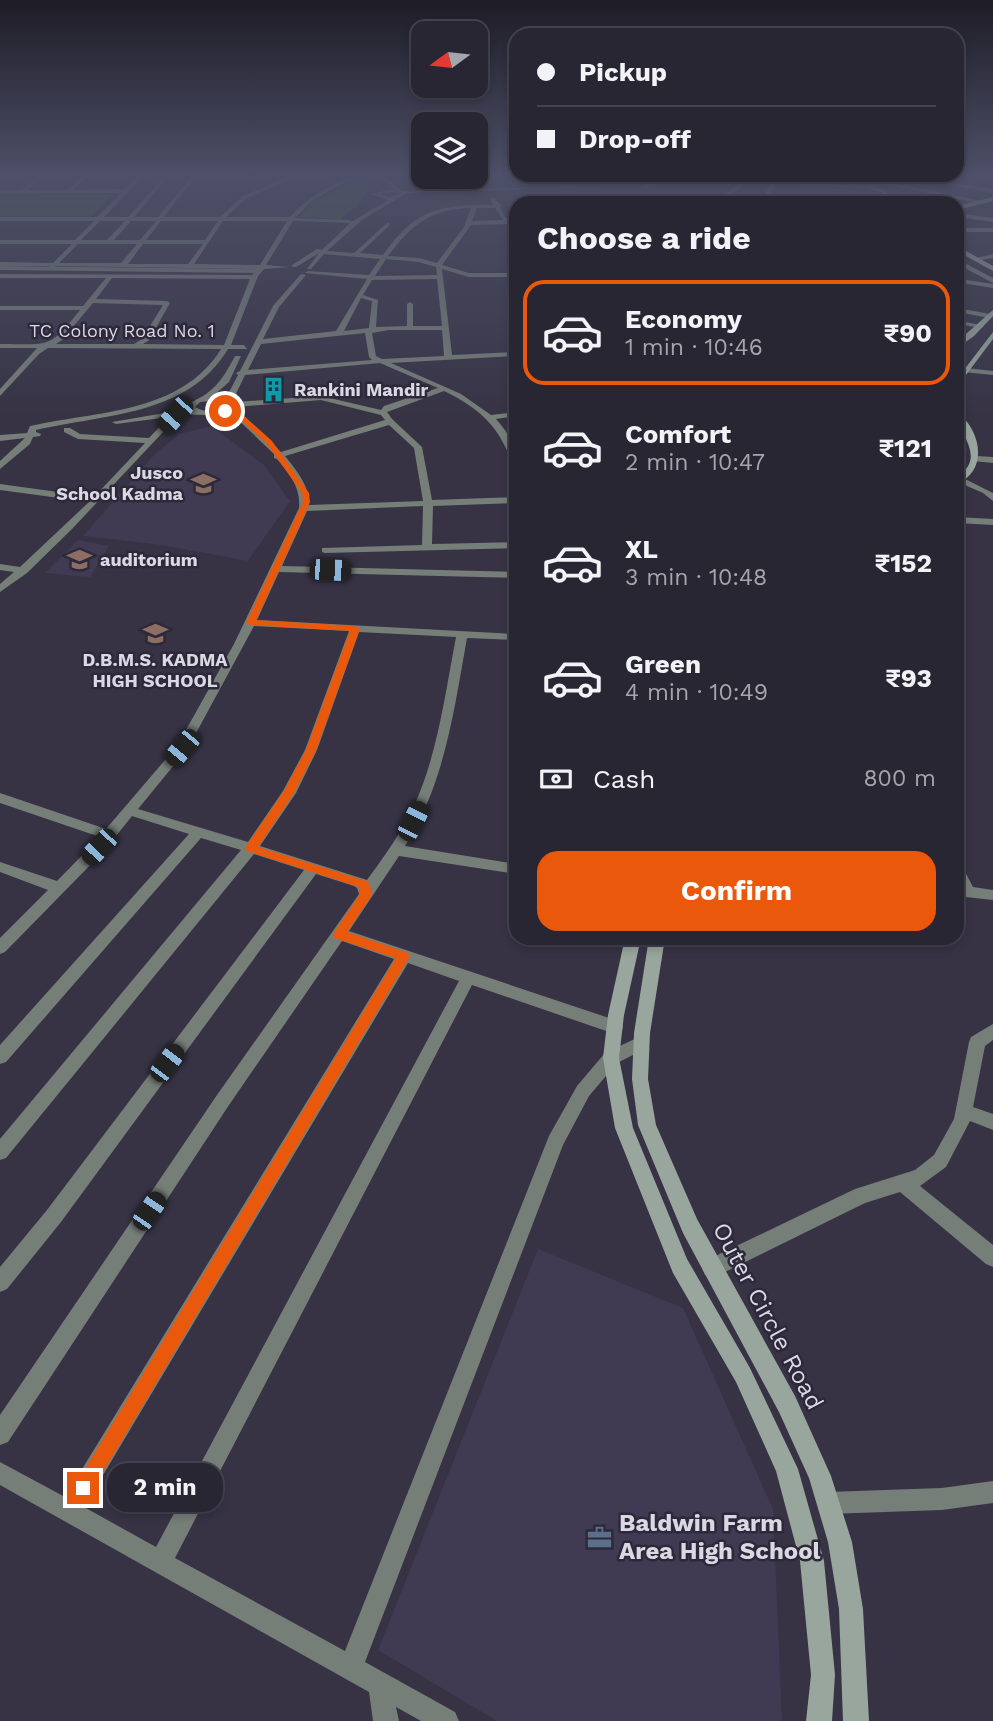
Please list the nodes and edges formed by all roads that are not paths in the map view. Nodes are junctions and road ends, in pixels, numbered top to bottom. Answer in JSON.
{"nodes":[{"id":1,"x":63,"y":256,"type":"edge"},
{"id":2,"x":130,"y":256,"type":"edge"},
{"id":3,"x":197,"y":256,"type":"edge"},
{"id":4,"x":267,"y":256,"type":"edge"},
{"id":5,"x":307,"y":256,"type":"edge"},
{"id":6,"x":320,"y":256,"type":"edge"},
{"id":7,"x":386,"y":256,"type":"edge"},
{"id":8,"x":388,"y":256,"type":"edge"},
{"id":9,"x":444,"y":256,"type":"edge"},
{"id":10,"x":972,"y":256,"type":"edge"},
{"id":11,"x":990,"y":256,"type":"edge"},
{"id":12,"x":975,"y":258,"type":"junction"},
{"id":13,"x":124,"y":264,"type":"junction"},
{"id":14,"x":439,"y":264,"type":"junction"},
{"id":15,"x":190,"y":265,"type":"junction"},
{"id":16,"x":964,"y":265,"type":"edge"},
{"id":17,"x":290,"y":266,"type":"junction"},
{"id":18,"x":993,"y":268,"type":"edge"},
{"id":19,"x":0,"y":270,"type":"edge"},
{"id":20,"x":49,"y":270,"type":"junction"},
{"id":21,"x":258,"y":272,"type":"junction"},
{"id":22,"x":307,"y":272,"type":"junction"},
{"id":23,"x":509,"y":275,"type":"edge"},
{"id":24,"x":111,"y":276,"type":"junction"},
{"id":25,"x":290,"y":277,"type":"dead end"},
{"id":26,"x":440,"y":277,"type":"junction"},
{"id":27,"x":372,"y":278,"type":"junction"},
{"id":28,"x":964,"y":281,"type":"edge"},
{"id":29,"x":991,"y":284,"type":"edge"},
{"id":30,"x":278,"y":289,"type":"dead end"},
{"id":31,"x":374,"y":290,"type":"dead end"},
{"id":32,"x":364,"y":297,"type":"junction"},
{"id":33,"x":91,"y":301,"type":"junction"},
{"id":34,"x":410,"y":304,"type":"dead end"},
{"id":35,"x":85,"y":308,"type":"junction"},
{"id":36,"x":0,"y":309,"type":"edge"},
{"id":37,"x":964,"y":311,"type":"edge"},
{"id":38,"x":992,"y":314,"type":"edge"},
{"id":39,"x":964,"y":323,"type":"edge"},
{"id":40,"x":981,"y":326,"type":"junction"},
{"id":41,"x":410,"y":328,"type":"junction"},
{"id":42,"x":445,"y":328,"type":"junction"},
{"id":43,"x":370,"y":331,"type":"junction"},
{"id":44,"x":993,"y":334,"type":"edge"},
{"id":45,"x":338,"y":335,"type":"junction"},
{"id":46,"x":964,"y":340,"type":"edge"},
{"id":47,"x":257,"y":342,"type":"junction"},
{"id":48,"x":0,"y":346,"type":"edge"},
{"id":49,"x":46,"y":346,"type":"junction"},
{"id":50,"x":135,"y":346,"type":"junction"},
{"id":51,"x":226,"y":347,"type":"junction"},
{"id":52,"x":244,"y":347,"type":"junction"},
{"id":53,"x":509,"y":354,"type":"edge"},
{"id":54,"x":447,"y":356,"type":"junction"},
{"id":55,"x":381,"y":361,"type":"junction"},
{"id":56,"x":966,"y":370,"type":"junction"},
{"id":57,"x":240,"y":373,"type":"junction"},
{"id":58,"x":964,"y":373,"type":"edge"},
{"id":59,"x":993,"y":373,"type":"edge"},
{"id":60,"x":443,"y":389,"type":"junction"},
{"id":61,"x":0,"y":394,"type":"edge"},
{"id":62,"x":206,"y":398,"type":"junction"},
{"id":63,"x":231,"y":404,"type":"junction"},
{"id":64,"x":192,"y":407,"type":"junction"},
{"id":65,"x":216,"y":413,"type":"junction"},
{"id":66,"x":175,"y":415,"type":"junction"},
{"id":67,"x":509,"y":415,"type":"edge"},
{"id":68,"x":386,"y":417,"type":"junction"},
{"id":69,"x":491,"y":417,"type":"junction"},
{"id":70,"x":130,"y":419,"type":"junction"},
{"id":71,"x":964,"y":424,"type":"edge"},
{"id":72,"x":67,"y":430,"type":"junction"},
{"id":73,"x":30,"y":435,"type":"junction"},
{"id":74,"x":509,"y":437,"type":"edge"},
{"id":75,"x":0,"y":438,"type":"edge"},
{"id":76,"x":151,"y":441,"type":"junction"},
{"id":77,"x":276,"y":454,"type":"junction"},
{"id":78,"x":976,"y":459,"type":"junction"},
{"id":79,"x":993,"y":460,"type":"edge"},
{"id":80,"x":0,"y":466,"type":"edge"},
{"id":81,"x":964,"y":477,"type":"edge"},
{"id":82,"x":964,"y":483,"type":"edge"},
{"id":83,"x":0,"y":487,"type":"edge"},
{"id":84,"x":993,"y":498,"type":"edge"},
{"id":85,"x":95,"y":500,"type":"junction"},
{"id":86,"x":509,"y":500,"type":"edge"},
{"id":87,"x":428,"y":503,"type":"junction"},
{"id":88,"x":304,"y":508,"type":"junction"},
{"id":89,"x":964,"y":520,"type":"edge"},
{"id":90,"x":993,"y":522,"type":"edge"},
{"id":91,"x":509,"y":545,"type":"edge"},
{"id":92,"x":427,"y":547,"type":"junction"},
{"id":93,"x":325,"y":550,"type":"dead end"},
{"id":94,"x":0,"y":567,"type":"edge"},
{"id":95,"x":276,"y":569,"type":"junction"},
{"id":96,"x":23,"y":571,"type":"junction"},
{"id":97,"x":509,"y":575,"type":"edge"},
{"id":98,"x":0,"y":589,"type":"edge"},
{"id":99,"x":250,"y":623,"type":"junction"},
{"id":100,"x":355,"y":629,"type":"junction"},
{"id":101,"x":462,"y":635,"type":"junction"},
{"id":102,"x":509,"y":637,"type":"edge"},
{"id":103,"x":0,"y":798,"type":"edge"},
{"id":104,"x":130,"y":811,"type":"junction"},
{"id":105,"x":199,"y":832,"type":"junction"},
{"id":106,"x":109,"y":835,"type":"junction"},
{"id":107,"x":251,"y":848,"type":"junction"},
{"id":108,"x":396,"y":850,"type":"junction"},
{"id":109,"x":0,"y":867,"type":"edge"},
{"id":110,"x":313,"y":868,"type":"junction"},
{"id":111,"x":509,"y":868,"type":"edge"},
{"id":112,"x":60,"y":888,"type":"junction"},
{"id":113,"x":367,"y":890,"type":"junction"},
{"id":114,"x":964,"y":892,"type":"edge"},
{"id":115,"x":993,"y":895,"type":"edge"},
{"id":116,"x":339,"y":934,"type":"junction"},
{"id":117,"x":632,"y":945,"type":"edge"},
{"id":118,"x":656,"y":945,"type":"edge"},
{"id":119,"x":0,"y":948,"type":"edge"},
{"id":120,"x":404,"y":956,"type":"junction"},
{"id":121,"x":468,"y":978,"type":"junction"},
{"id":122,"x":615,"y":1027,"type":"junction"},
{"id":123,"x":993,"y":1031,"type":"edge"},
{"id":124,"x":641,"y":1043,"type":"junction"},
{"id":125,"x":0,"y":1057,"type":"edge"},
{"id":126,"x":611,"y":1058,"type":"junction"},
{"id":127,"x":964,"y":1111,"type":"junction"},
{"id":128,"x":993,"y":1122,"type":"edge"},
{"id":129,"x":0,"y":1152,"type":"edge"},
{"id":130,"x":904,"y":1184,"type":"junction"},
{"id":131,"x":993,"y":1258,"type":"edge"},
{"id":132,"x":712,"y":1268,"type":"junction"},
{"id":133,"x":0,"y":1282,"type":"edge"},
{"id":134,"x":0,"y":1434,"type":"edge"},
{"id":135,"x":0,"y":1473,"type":"edge"},
{"id":136,"x":993,"y":1492,"type":"edge"},
{"id":137,"x":828,"y":1503,"type":"junction"},
{"id":138,"x":69,"y":1511,"type":"junction"},
{"id":139,"x":160,"y":1561,"type":"junction"},
{"id":140,"x":351,"y":1667,"type":"junction"},
{"id":141,"x":380,"y":1683,"type":"junction"},
{"id":142,"x":386,"y":1721,"type":"edge"},
{"id":143,"x":446,"y":1721,"type":"edge"},
{"id":144,"x":819,"y":1721,"type":"edge"},
{"id":145,"x":856,"y":1721,"type":"edge"}],
"edges":[{"from":1,"to":20,"type":"street"},
{"from":2,"to":13,"type":"street"},
{"from":3,"to":15,"type":"street"},
{"from":4,"to":21,"type":"street"},
{"from":5,"to":17,"type":"street"},
{"from":6,"to":22,"type":"street"},
{"from":7,"to":27,"type":"street"},
{"from":8,"to":14,"type":"street"},
{"from":9,"to":14,"type":"street"},
{"from":10,"to":12,"type":"main road"},
{"from":11,"to":12,"type":"street"},
{"from":12,"to":18,"type":"main road"},
{"from":13,"to":15,"type":"street"},
{"from":13,"to":20,"type":"street"},
{"from":14,"to":23,"type":"street"},
{"from":14,"to":26,"type":"street"},
{"from":15,"to":21,"type":"street"},
{"from":16,"to":29,"type":"street"},
{"from":17,"to":21,"type":"street"},
{"from":17,"to":21,"type":"street"},
{"from":17,"to":22,"type":"street"},
{"from":19,"to":20,"type":"street"},
{"from":19,"to":20,"type":"street"},
{"from":20,"to":21,"type":"street"},
{"from":20,"to":24,"type":"street"},
{"from":21,"to":24,"type":"street"},
{"from":21,"to":51,"type":"street"},
{"from":22,"to":25,"type":"street"},
{"from":22,"to":27,"type":"street"},
{"from":22,"to":47,"type":"street"},
{"from":24,"to":33,"type":"street"},
{"from":26,"to":27,"type":"street"},
{"from":26,"to":42,"type":"street"},
{"from":27,"to":32,"type":"street"},
{"from":28,"to":29,"type":"street"},
{"from":30,"to":52,"type":"street"},
{"from":31,"to":32,"type":"street"},
{"from":32,"to":43,"type":"street"},
{"from":32,"to":45,"type":"street"},
{"from":33,"to":35,"type":"street"},
{"from":33,"to":50,"type":"street"},
{"from":34,"to":41,"type":"street"},
{"from":35,"to":36,"type":"street"},
{"from":35,"to":49,"type":"street"},
{"from":37,"to":38,"type":"street"},
{"from":38,"to":40,"type":"main road"},
{"from":39,"to":40,"type":"street"},
{"from":40,"to":46,"type":"main road"},
{"from":41,"to":42,"type":"street"},
{"from":41,"to":43,"type":"street"},
{"from":42,"to":54,"type":"street"},
{"from":43,"to":45,"type":"street"},
{"from":43,"to":55,"type":"street"},
{"from":44,"to":56,"type":"main road"},
{"from":45,"to":47,"type":"street"},
{"from":47,"to":57,"type":"street"},
{"from":48,"to":49,"type":"street","name":"TC Colony Road No. 1"},
{"from":49,"to":50,"type":"street","name":"TC Colony Road No. 1"},
{"from":49,"to":61,"type":"street"},
{"from":50,"to":51,"type":"street","name":"TC Colony Road No. 1"},
{"from":51,"to":52,"type":"street","name":"TC Colony Road No. 1"},
{"from":51,"to":73,"type":"street"},
{"from":52,"to":62,"type":"street"},
{"from":53,"to":54,"type":"street"},
{"from":54,"to":55,"type":"street"},
{"from":55,"to":57,"type":"street"},
{"from":55,"to":60,"type":"street"},
{"from":56,"to":58,"type":"main road"},
{"from":56,"to":59,"type":"street"},
{"from":57,"to":63,"type":"street"},
{"from":60,"to":68,"type":"street"},
{"from":60,"to":69,"type":"street"},
{"from":62,"to":63,"type":"street"},
{"from":62,"to":64,"type":"street"},
{"from":63,"to":65,"type":"street"},
{"from":63,"to":68,"type":"street"},
{"from":63,"to":77,"type":"street"},
{"from":64,"to":65,"type":"street"},
{"from":64,"to":66,"type":"street"},
{"from":64,"to":70,"type":"street"},
{"from":65,"to":77,"type":"street"},
{"from":66,"to":70,"type":"street"},
{"from":66,"to":76,"type":"street"},
{"from":67,"to":69,"type":"street"},
{"from":68,"to":77,"type":"street"},
{"from":68,"to":87,"type":"street"},
{"from":69,"to":74,"type":"street"},
{"from":70,"to":72,"type":"street"},
{"from":71,"to":78,"type":"main road"},
{"from":72,"to":73,"type":"street"},
{"from":72,"to":76,"type":"street"},
{"from":73,"to":75,"type":"street"},
{"from":73,"to":80,"type":"street"},
{"from":76,"to":85,"type":"street"},
{"from":77,"to":88,"type":"street"},
{"from":78,"to":79,"type":"street"},
{"from":78,"to":81,"type":"main road"},
{"from":82,"to":84,"type":"street"},
{"from":83,"to":85,"type":"street"},
{"from":85,"to":96,"type":"street"},
{"from":86,"to":87,"type":"street"},
{"from":87,"to":88,"type":"street"},
{"from":87,"to":92,"type":"street"},
{"from":88,"to":95,"type":"street"},
{"from":89,"to":90,"type":"street"},
{"from":91,"to":92,"type":"street"},
{"from":92,"to":93,"type":"street"},
{"from":94,"to":96,"type":"street"},
{"from":95,"to":97,"type":"street"},
{"from":95,"to":99,"type":"street"},
{"from":96,"to":98,"type":"street"},
{"from":99,"to":100,"type":"street"},
{"from":99,"to":104,"type":"street"},
{"from":100,"to":101,"type":"street"},
{"from":100,"to":107,"type":"street"},
{"from":101,"to":102,"type":"street"},
{"from":101,"to":108,"type":"street"},
{"from":103,"to":106,"type":"street"},
{"from":104,"to":105,"type":"street"},
{"from":104,"to":106,"type":"street"},
{"from":105,"to":107,"type":"street"},
{"from":105,"to":125,"type":"street"},
{"from":106,"to":112,"type":"street"},
{"from":107,"to":110,"type":"street"},
{"from":107,"to":129,"type":"street"},
{"from":108,"to":111,"type":"street"},
{"from":108,"to":113,"type":"street"},
{"from":109,"to":112,"type":"street"},
{"from":110,"to":113,"type":"street"},
{"from":110,"to":133,"type":"street"},
{"from":112,"to":119,"type":"street"},
{"from":113,"to":116,"type":"street"},
{"from":114,"to":115,"type":"street"},
{"from":116,"to":120,"type":"street"},
{"from":116,"to":134,"type":"street"},
{"from":117,"to":122,"type":"main road"},
{"from":118,"to":124,"type":"main road","name":"Outer Circle Road"},
{"from":120,"to":121,"type":"street"},
{"from":120,"to":138,"type":"street"},
{"from":121,"to":122,"type":"street"},
{"from":121,"to":139,"type":"street"},
{"from":122,"to":126,"type":"main road"},
{"from":123,"to":127,"type":"street"},
{"from":124,"to":126,"type":"street"},
{"from":124,"to":132,"type":"main road","name":"Outer Circle Road"},
{"from":126,"to":140,"type":"street"},
{"from":126,"to":144,"type":"main road"},
{"from":127,"to":128,"type":"street"},
{"from":127,"to":130,"type":"street"},
{"from":130,"to":131,"type":"street"},
{"from":130,"to":132,"type":"street"},
{"from":132,"to":137,"type":"main road","name":"Outer Circle Road"},
{"from":135,"to":138,"type":"street"},
{"from":136,"to":137,"type":"street"},
{"from":137,"to":145,"type":"main road","name":"Outer Circle Road"},
{"from":138,"to":139,"type":"street"},
{"from":139,"to":140,"type":"street"},
{"from":140,"to":141,"type":"street"},
{"from":141,"to":142,"type":"street"},
{"from":141,"to":143,"type":"street"}]}
